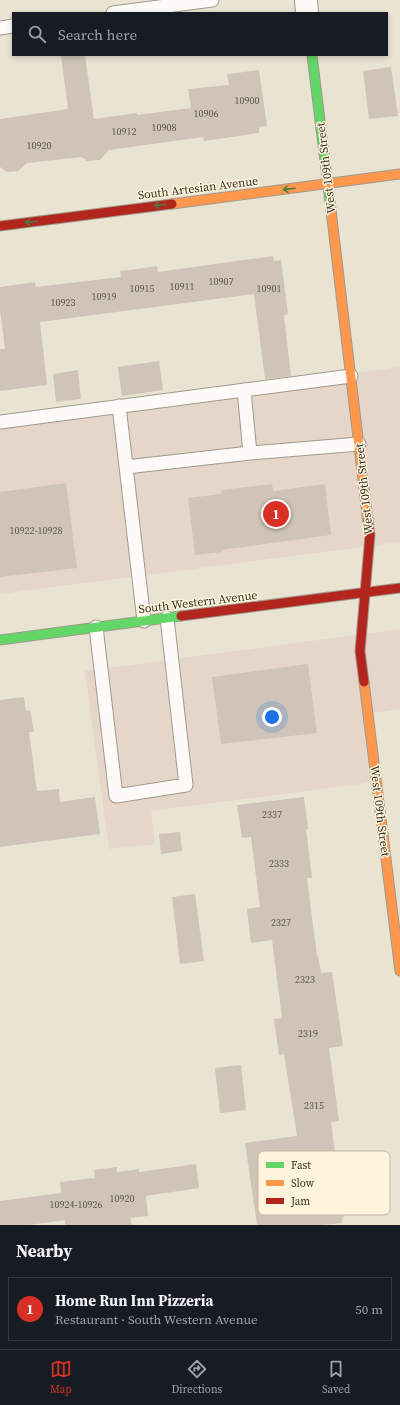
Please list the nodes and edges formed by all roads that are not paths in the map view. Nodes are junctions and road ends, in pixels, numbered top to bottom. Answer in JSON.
{"nodes":[{"id":1,"x":212,"y":0,"type":"edge"},
{"id":2,"x":306,"y":0,"type":"edge"},
{"id":3,"x":121,"y":12,"type":"edge"},
{"id":4,"x":307,"y":12,"type":"edge"},
{"id":5,"x":12,"y":26,"type":"edge"},
{"id":6,"x":0,"y":28,"type":"edge"},
{"id":7,"x":312,"y":56,"type":"edge"},
{"id":8,"x":400,"y":174,"type":"edge"},
{"id":9,"x":328,"y":183,"type":"junction"},
{"id":10,"x":0,"y":226,"type":"edge"},
{"id":11,"x":351,"y":376,"type":"junction"},
{"id":12,"x":244,"y":390,"type":"junction"},
{"id":13,"x":119,"y":406,"type":"junction"},
{"id":14,"x":0,"y":422,"type":"edge"},
{"id":15,"x":360,"y":444,"type":"junction"},
{"id":16,"x":250,"y":453,"type":"junction"},
{"id":17,"x":126,"y":467,"type":"junction"},
{"id":18,"x":400,"y":588,"type":"edge"},
{"id":19,"x":365,"y":593,"type":"junction"},
{"id":20,"x":167,"y":618,"type":"junction"},
{"id":21,"x":144,"y":621,"type":"junction"},
{"id":22,"x":96,"y":627,"type":"junction"},
{"id":23,"x":0,"y":640,"type":"edge"},
{"id":24,"x":400,"y":971,"type":"edge"}],
"edges":[{"from":1,"to":3,"type":"lane"},
{"from":2,"to":4,"type":"street"},
{"from":5,"to":6,"type":"lane"},
{"from":7,"to":9,"type":"street","name":"West 109th Street"},
{"from":8,"to":9,"type":"street","name":"South Artesian Avenue"},
{"from":9,"to":10,"type":"street","name":"South Artesian Avenue","one_way":true},
{"from":9,"to":11,"type":"street","name":"West 109th Street"},
{"from":11,"to":12,"type":"lane"},
{"from":11,"to":15,"type":"street","name":"West 109th Street"},
{"from":12,"to":13,"type":"lane"},
{"from":12,"to":16,"type":"lane"},
{"from":13,"to":14,"type":"lane"},
{"from":13,"to":17,"type":"lane"},
{"from":15,"to":16,"type":"lane"},
{"from":15,"to":19,"type":"street","name":"West 109th Street"},
{"from":16,"to":17,"type":"lane"},
{"from":17,"to":21,"type":"lane"},
{"from":18,"to":19,"type":"street","name":"South Western Avenue"},
{"from":19,"to":20,"type":"street","name":"South Western Avenue"},
{"from":19,"to":24,"type":"street","name":"West 109th Street"},
{"from":20,"to":21,"type":"street","name":"South Western Avenue"},
{"from":20,"to":22,"type":"lane"},
{"from":21,"to":22,"type":"street","name":"South Western Avenue"},
{"from":22,"to":23,"type":"street","name":"South Western Avenue"}]}
